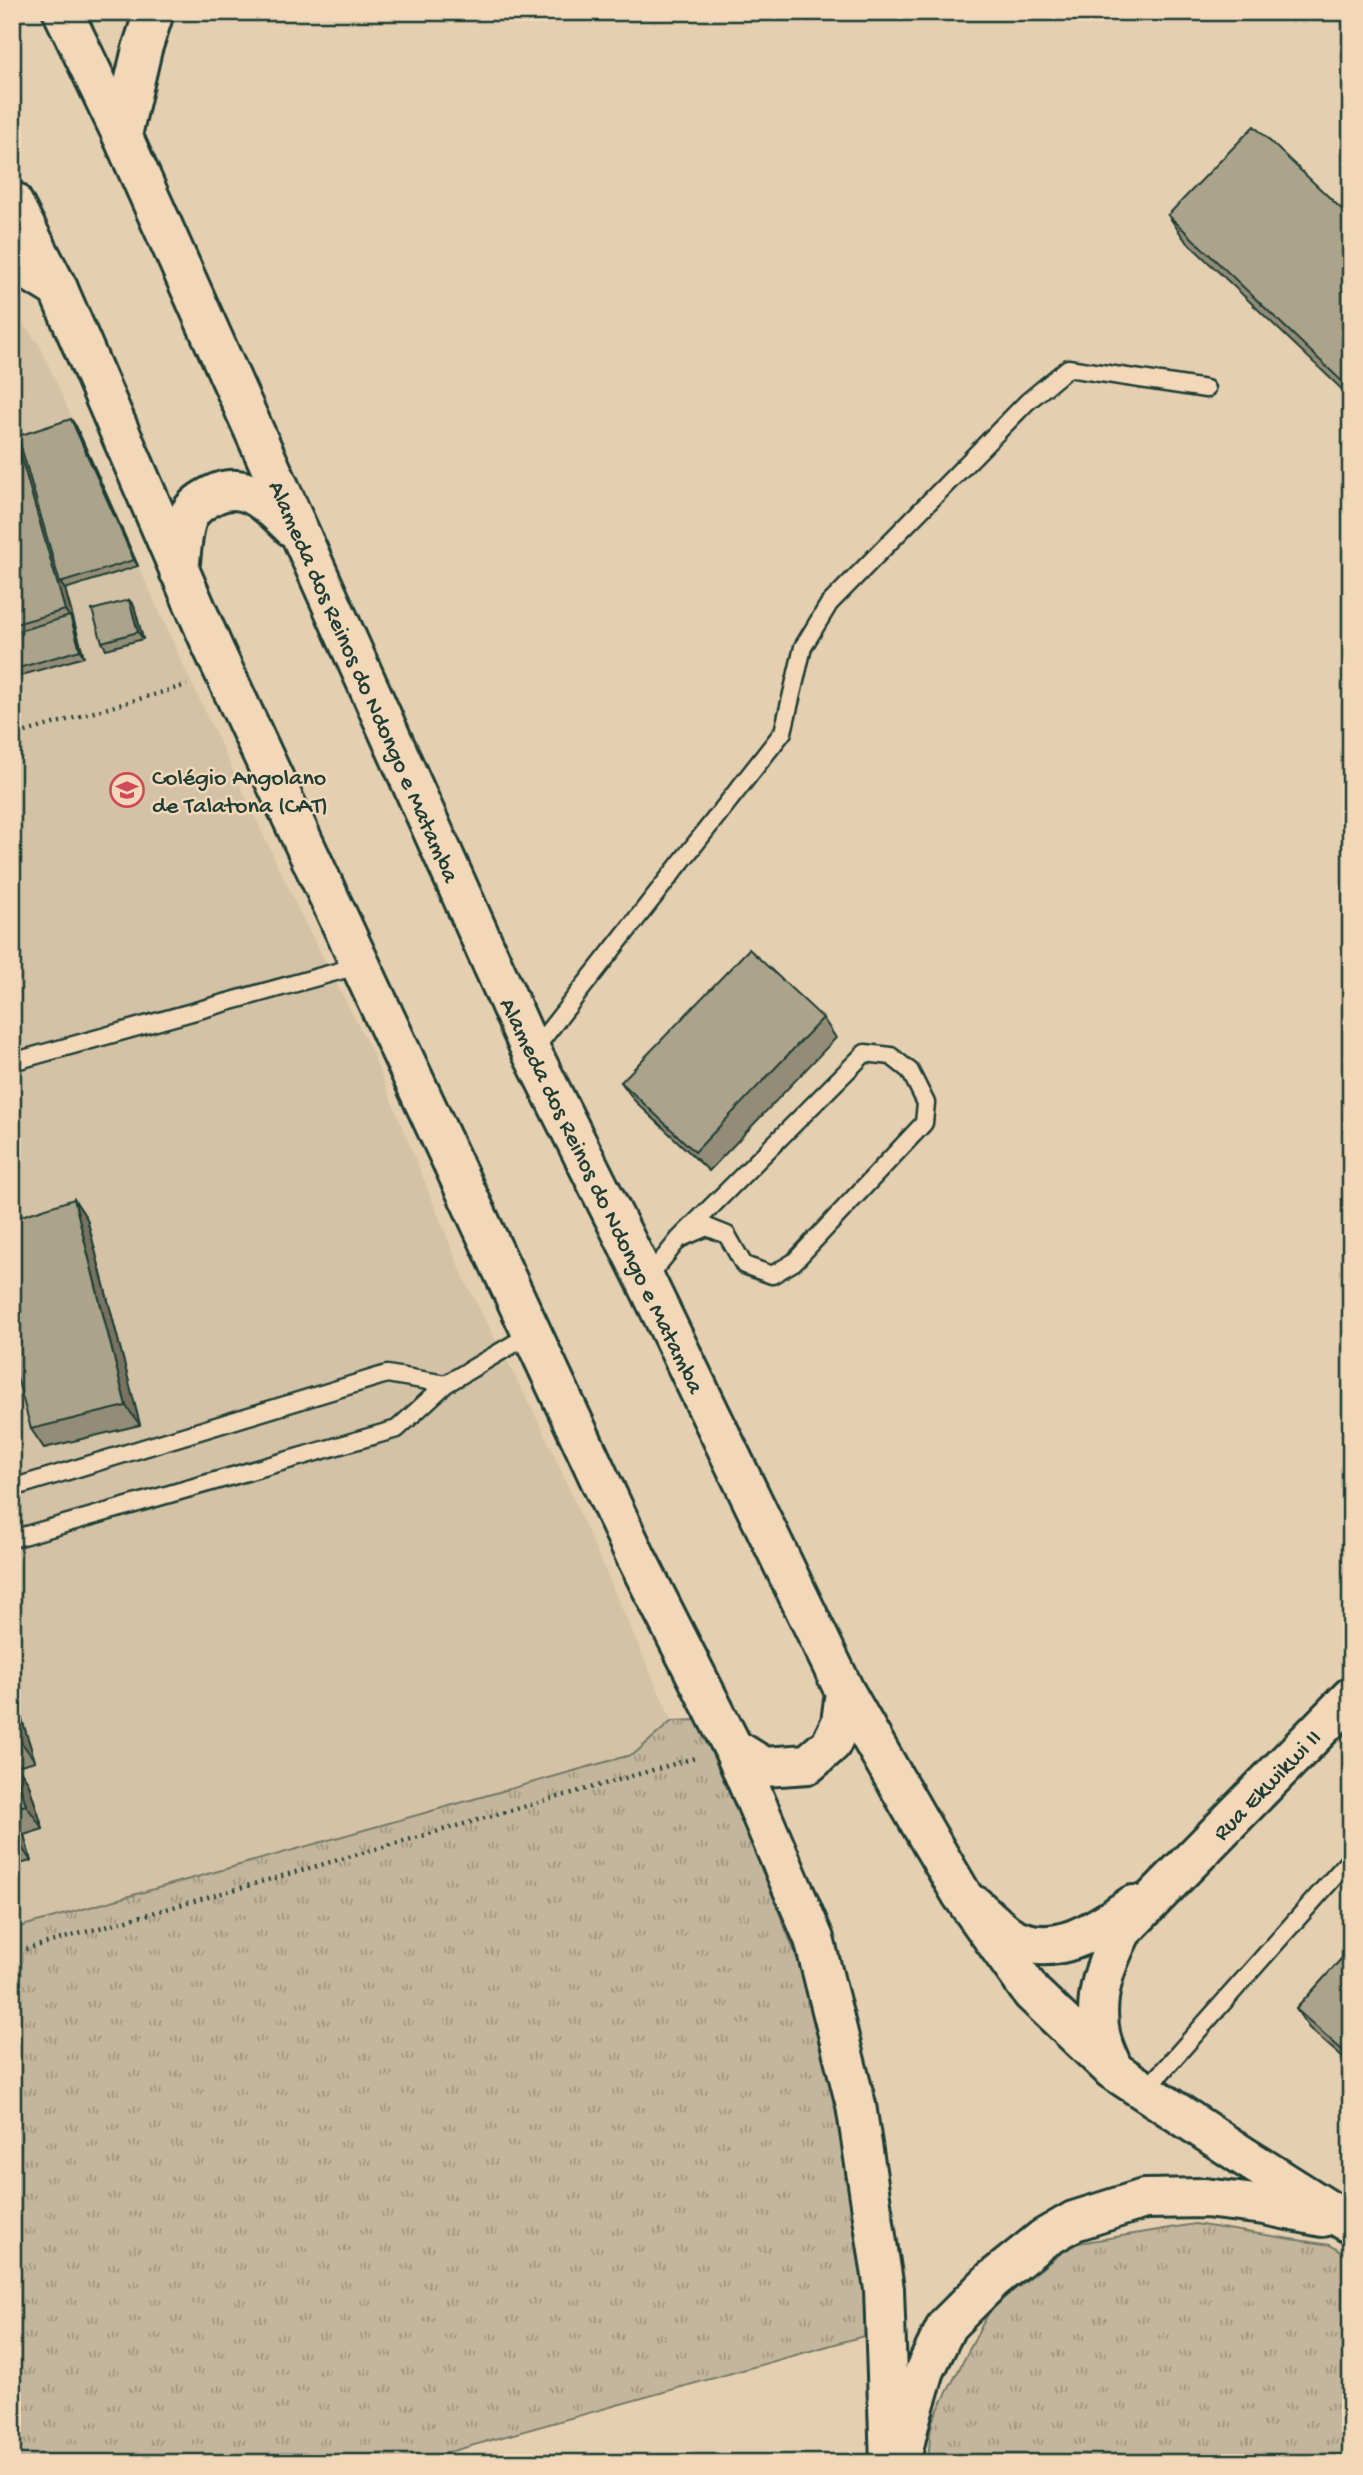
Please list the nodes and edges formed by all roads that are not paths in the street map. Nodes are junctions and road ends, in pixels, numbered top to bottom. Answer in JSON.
{"nodes":[{"id":1,"x":63,"y":12,"type":"edge"},
{"id":2,"x":154,"y":12,"type":"edge"},
{"id":3,"x":122,"y":135,"type":"junction"},
{"id":4,"x":12,"y":201,"type":"edge"},
{"id":5,"x":12,"y":261,"type":"edge"},
{"id":6,"x":58,"y":289,"type":"junction"},
{"id":7,"x":1206,"y":390,"type":"dead end"},
{"id":8,"x":299,"y":533,"type":"junction"},
{"id":9,"x":179,"y":571,"type":"junction"},
{"id":10,"x":361,"y":965,"type":"junction"},
{"id":11,"x":532,"y":1053,"type":"junction"},
{"id":12,"x":12,"y":1062,"type":"edge"},
{"id":13,"x":680,"y":1239,"type":"junction"},
{"id":14,"x":646,"y":1281,"type":"junction"},
{"id":15,"x":532,"y":1333,"type":"junction"},
{"id":16,"x":446,"y":1384,"type":"junction"},
{"id":17,"x":12,"y":1489,"type":"edge"},
{"id":18,"x":12,"y":1539,"type":"edge"},
{"id":19,"x":845,"y":1692,"type":"junction"},
{"id":20,"x":1351,"y":1696,"type":"edge"},
{"id":21,"x":733,"y":1748,"type":"junction"},
{"id":22,"x":1351,"y":1858,"type":"edge"},
{"id":23,"x":1181,"y":1872,"type":"junction"},
{"id":24,"x":962,"y":1895,"type":"junction"},
{"id":25,"x":1113,"y":2070,"type":"junction"},
{"id":26,"x":1144,"y":2092,"type":"junction"},
{"id":27,"x":1350,"y":2224,"type":"edge"},
{"id":28,"x":890,"y":2463,"type":"edge"},
{"id":29,"x":900,"y":2463,"type":"edge"}],
"edges":[{"from":1,"to":3,"type":"main road","name":"Alameda dos Reinos do Ndongo e Matamba"},
{"from":2,"to":3,"type":"main road"},
{"from":3,"to":8,"type":"main road","name":"Alameda dos Reinos do Ndongo e Matamba"},
{"from":4,"to":6,"type":"main road"},
{"from":5,"to":6,"type":"main road"},
{"from":6,"to":9,"type":"main road"},
{"from":7,"to":11,"type":"lane"},
{"from":8,"to":9,"type":"main road"},
{"from":8,"to":11,"type":"main road","name":"Alameda dos Reinos do Ndongo e Matamba"},
{"from":9,"to":10,"type":"main road"},
{"from":10,"to":12,"type":"lane"},
{"from":10,"to":15,"type":"main road"},
{"from":11,"to":14,"type":"main road","name":"Alameda dos Reinos do Ndongo e Matamba"},
{"from":13,"to":13,"type":"lane"},
{"from":13,"to":14,"type":"lane"},
{"from":14,"to":19,"type":"main road","name":"Alameda dos Reinos do Ndongo e Matamba"},
{"from":15,"to":16,"type":"lane"},
{"from":15,"to":21,"type":"main road"},
{"from":16,"to":17,"type":"lane"},
{"from":16,"to":18,"type":"lane"},
{"from":19,"to":21,"type":"main road"},
{"from":19,"to":24,"type":"main road","name":"Alameda dos Reinos do Ndongo e Matamba"},
{"from":20,"to":23,"type":"main road","name":"Rua Ekwikwi II"},
{"from":21,"to":28,"type":"main road"},
{"from":22,"to":26,"type":"lane"},
{"from":23,"to":24,"type":"main road","name":"Rua Ekwikwi II"},
{"from":23,"to":25,"type":"main road","name":"Rua Ekwikwi II"},
{"from":24,"to":25,"type":"main road","name":"Alameda dos Reinos do Ndongo e Matamba"},
{"from":25,"to":26,"type":"main road","name":"Alameda dos Reinos do Ndongo e Matamba"},
{"from":26,"to":27,"type":"main road","name":"Alameda dos Reinos do Ndongo e Matamba"},
{"from":27,"to":29,"type":"main road"}]}
